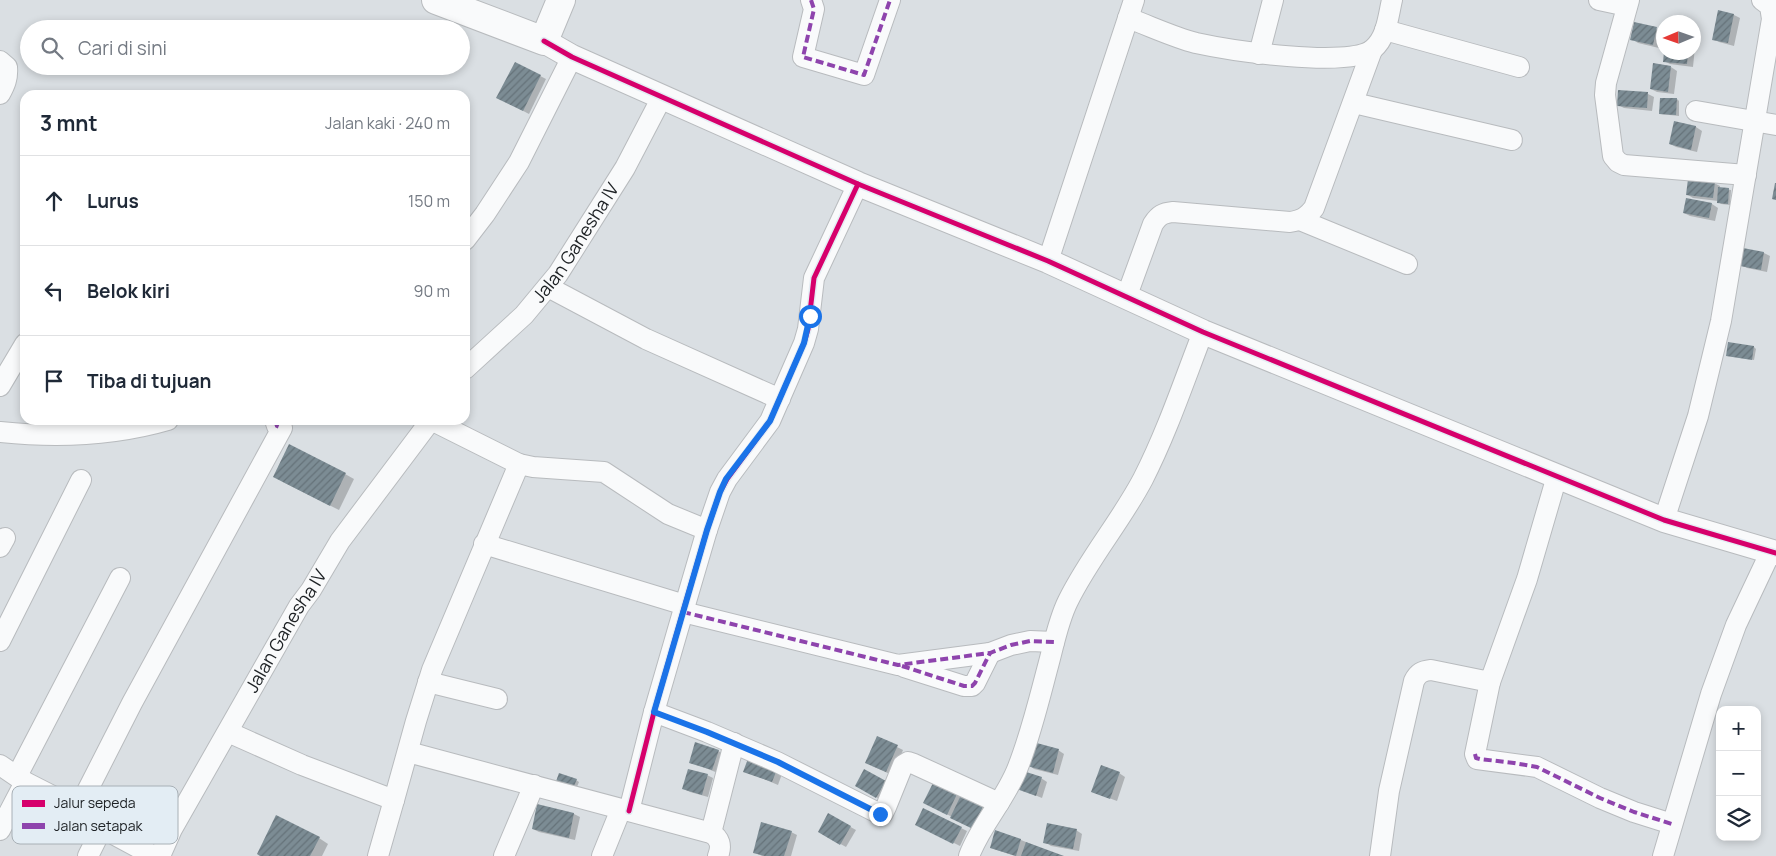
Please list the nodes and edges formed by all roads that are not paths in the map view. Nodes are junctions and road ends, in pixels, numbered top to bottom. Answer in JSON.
{"nodes":[{"id":1,"x":436,"y":0,"type":"edge"},
{"id":2,"x":561,"y":0,"type":"edge"},
{"id":3,"x":811,"y":0,"type":"edge"},
{"id":4,"x":890,"y":0,"type":"edge"},
{"id":5,"x":1273,"y":0,"type":"edge"},
{"id":6,"x":1392,"y":0,"type":"edge"},
{"id":7,"x":1599,"y":0,"type":"edge"},
{"id":8,"x":1762,"y":0,"type":"edge"},
{"id":9,"x":1628,"y":3,"type":"edge"},
{"id":10,"x":1131,"y":9,"type":"edge"},
{"id":11,"x":1385,"y":30,"type":"junction"},
{"id":12,"x":544,"y":41,"type":"junction"},
{"id":13,"x":1372,"y":50,"type":"junction"},
{"id":14,"x":1259,"y":54,"type":"junction"},
{"id":15,"x":572,"y":57,"type":"junction"},
{"id":16,"x":0,"y":61,"type":"edge"},
{"id":17,"x":1519,"y":67,"type":"dead end"},
{"id":18,"x":0,"y":94,"type":"edge"},
{"id":19,"x":662,"y":97,"type":"junction"},
{"id":20,"x":1354,"y":103,"type":"junction"},
{"id":21,"x":1696,"y":111,"type":"dead end"},
{"id":22,"x":1756,"y":121,"type":"junction"},
{"id":23,"x":1776,"y":125,"type":"edge"},
{"id":24,"x":1512,"y":140,"type":"dead end"},
{"id":25,"x":1746,"y":175,"type":"junction"},
{"id":26,"x":858,"y":184,"type":"junction"},
{"id":27,"x":1300,"y":220,"type":"junction"},
{"id":28,"x":470,"y":234,"type":"edge"},
{"id":29,"x":1048,"y":261,"type":"junction"},
{"id":30,"x":1407,"y":264,"type":"dead end"},
{"id":31,"x":548,"y":287,"type":"junction"},
{"id":32,"x":1126,"y":298,"type":"junction"},
{"id":33,"x":1203,"y":332,"type":"junction"},
{"id":34,"x":20,"y":352,"type":"edge"},
{"id":35,"x":470,"y":364,"type":"edge"},
{"id":36,"x":0,"y":386,"type":"edge"},
{"id":37,"x":780,"y":399,"type":"junction"},
{"id":38,"x":145,"y":425,"type":"edge"},
{"id":39,"x":277,"y":425,"type":"edge"},
{"id":40,"x":427,"y":425,"type":"edge"},
{"id":41,"x":441,"y":425,"type":"edge"},
{"id":42,"x":82,"y":427,"type":"edge"},
{"id":43,"x":0,"y":432,"type":"edge"},
{"id":44,"x":519,"y":464,"type":"junction"},
{"id":45,"x":1557,"y":476,"type":"junction"},
{"id":46,"x":81,"y":480,"type":"dead end"},
{"id":47,"x":1664,"y":520,"type":"junction"},
{"id":48,"x":707,"y":530,"type":"junction"},
{"id":49,"x":484,"y":544,"type":"junction"},
{"id":50,"x":1774,"y":552,"type":"edge"},
{"id":51,"x":120,"y":578,"type":"dead end"},
{"id":52,"x":684,"y":608,"type":"junction"},
{"id":53,"x":0,"y":641,"type":"edge"},
{"id":54,"x":1054,"y":642,"type":"junction"},
{"id":55,"x":990,"y":653,"type":"junction"},
{"id":56,"x":898,"y":665,"type":"junction"},
{"id":57,"x":428,"y":682,"type":"junction"},
{"id":58,"x":1490,"y":682,"type":"junction"},
{"id":59,"x":497,"y":699,"type":"dead end"},
{"id":60,"x":654,"y":712,"type":"junction"},
{"id":61,"x":228,"y":732,"type":"junction"},
{"id":62,"x":734,"y":743,"type":"junction"},
{"id":63,"x":408,"y":752,"type":"junction"},
{"id":64,"x":0,"y":764,"type":"edge"},
{"id":65,"x":21,"y":779,"type":"junction"},
{"id":66,"x":534,"y":785,"type":"junction"},
{"id":67,"x":18,"y":786,"type":"edge"},
{"id":68,"x":34,"y":786,"type":"edge"},
{"id":69,"x":90,"y":786,"type":"edge"},
{"id":70,"x":394,"y":800,"type":"junction"},
{"id":71,"x":12,"y":801,"type":"edge"},
{"id":72,"x":999,"y":803,"type":"junction"},
{"id":73,"x":625,"y":810,"type":"junction"},
{"id":74,"x":178,"y":819,"type":"edge"},
{"id":75,"x":1672,"y":824,"type":"junction"},
{"id":76,"x":0,"y":830,"type":"edge"},
{"id":77,"x":711,"y":833,"type":"junction"},
{"id":78,"x":94,"y":844,"type":"edge"},
{"id":79,"x":132,"y":844,"type":"edge"},
{"id":80,"x":165,"y":844,"type":"edge"},
{"id":81,"x":88,"y":856,"type":"edge"},
{"id":82,"x":154,"y":856,"type":"edge"},
{"id":83,"x":160,"y":856,"type":"edge"},
{"id":84,"x":378,"y":856,"type":"edge"},
{"id":85,"x":504,"y":856,"type":"edge"},
{"id":86,"x":602,"y":856,"type":"edge"},
{"id":87,"x":718,"y":856,"type":"edge"},
{"id":88,"x":969,"y":856,"type":"edge"},
{"id":89,"x":1380,"y":856,"type":"edge"},
{"id":90,"x":1663,"y":856,"type":"edge"}],
"edges":[{"from":1,"to":12,"type":"main road"},
{"from":2,"to":12,"type":"main road"},
{"from":3,"to":4,"type":"street"},
{"from":5,"to":14,"type":"street"},
{"from":6,"to":11,"type":"street"},
{"from":7,"to":9,"type":"street"},
{"from":8,"to":22,"type":"street"},
{"from":9,"to":25,"type":"street"},
{"from":10,"to":14,"type":"street"},
{"from":10,"to":29,"type":"street"},
{"from":11,"to":13,"type":"street"},
{"from":11,"to":17,"type":"street"},
{"from":12,"to":15,"type":"street"},
{"from":13,"to":14,"type":"street"},
{"from":13,"to":20,"type":"street"},
{"from":15,"to":19,"type":"street"},
{"from":15,"to":28,"type":"street"},
{"from":16,"to":18,"type":"street"},
{"from":19,"to":26,"type":"street"},
{"from":19,"to":31,"type":"street","name":"Jalan Ganesha IV"},
{"from":20,"to":24,"type":"street"},
{"from":20,"to":27,"type":"street"},
{"from":21,"to":22,"type":"street"},
{"from":22,"to":23,"type":"street"},
{"from":22,"to":25,"type":"street"},
{"from":25,"to":47,"type":"street"},
{"from":26,"to":29,"type":"street"},
{"from":26,"to":37,"type":"street"},
{"from":27,"to":30,"type":"street"},
{"from":27,"to":32,"type":"street"},
{"from":29,"to":32,"type":"street"},
{"from":31,"to":35,"type":"street","name":"Jalan Ganesha IV"},
{"from":31,"to":37,"type":"street"},
{"from":32,"to":33,"type":"street"},
{"from":33,"to":45,"type":"street"},
{"from":33,"to":54,"type":"street"},
{"from":34,"to":36,"type":"street"},
{"from":37,"to":48,"type":"street"},
{"from":38,"to":42,"type":"street"},
{"from":39,"to":69,"type":"street"},
{"from":40,"to":61,"type":"street","name":"Jalan Ganesha IV"},
{"from":41,"to":44,"type":"street"},
{"from":42,"to":43,"type":"street"},
{"from":44,"to":48,"type":"street"},
{"from":44,"to":49,"type":"street"},
{"from":45,"to":47,"type":"street"},
{"from":45,"to":58,"type":"street"},
{"from":46,"to":53,"type":"street"},
{"from":47,"to":50,"type":"street"},
{"from":48,"to":52,"type":"street"},
{"from":49,"to":52,"type":"street"},
{"from":49,"to":57,"type":"street"},
{"from":50,"to":75,"type":"street"},
{"from":51,"to":65,"type":"street"},
{"from":52,"to":56,"type":"street"},
{"from":52,"to":60,"type":"street"},
{"from":54,"to":55,"type":"street"},
{"from":54,"to":72,"type":"street"},
{"from":55,"to":56,"type":"street"},
{"from":55,"to":56,"type":"street"},
{"from":57,"to":59,"type":"street"},
{"from":57,"to":63,"type":"street"},
{"from":58,"to":75,"type":"street"},
{"from":58,"to":89,"type":"street"},
{"from":60,"to":62,"type":"street"},
{"from":60,"to":73,"type":"street"},
{"from":61,"to":70,"type":"street"},
{"from":61,"to":74,"type":"street","name":"Jalan Ganesha IV"},
{"from":62,"to":72,"type":"street"},
{"from":62,"to":77,"type":"street"},
{"from":63,"to":66,"type":"street"},
{"from":63,"to":70,"type":"street"},
{"from":64,"to":65,"type":"street"},
{"from":65,"to":67,"type":"street"},
{"from":65,"to":68,"type":"street"},
{"from":66,"to":73,"type":"street"},
{"from":66,"to":85,"type":"street"},
{"from":70,"to":84,"type":"street"},
{"from":71,"to":76,"type":"street"},
{"from":72,"to":88,"type":"street"},
{"from":73,"to":77,"type":"street"},
{"from":73,"to":86,"type":"street"},
{"from":75,"to":90,"type":"street"},
{"from":77,"to":87,"type":"street"},
{"from":78,"to":81,"type":"street"},
{"from":79,"to":82,"type":"street"},
{"from":80,"to":83,"type":"street","name":"Jalan Ganesha IV"}]}
